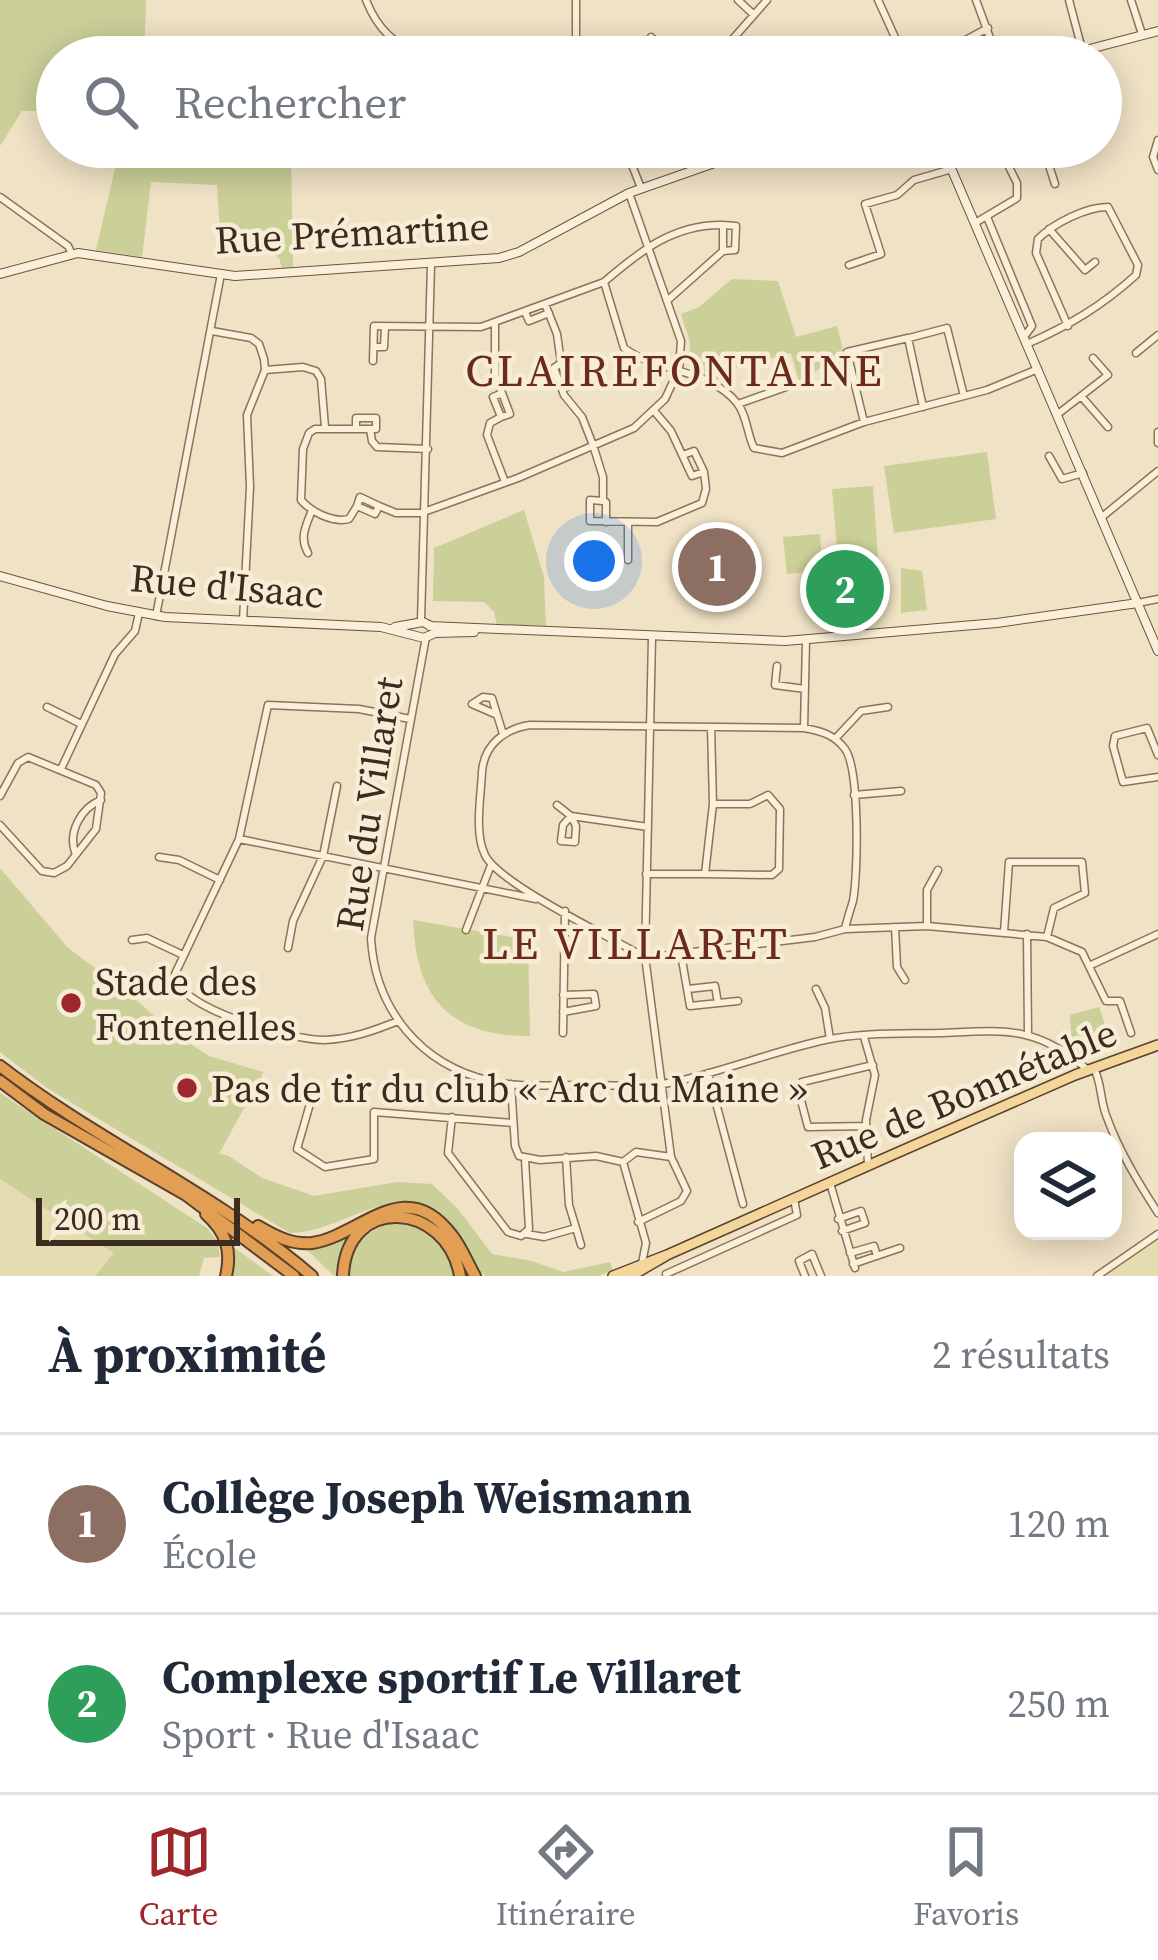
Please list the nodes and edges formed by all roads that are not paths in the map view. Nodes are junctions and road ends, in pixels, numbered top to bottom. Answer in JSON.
{"nodes":[{"id":1,"x":365,"y":0,"type":"edge"},
{"id":2,"x":576,"y":0,"type":"edge"},
{"id":3,"x":737,"y":0,"type":"edge"},
{"id":4,"x":767,"y":0,"type":"edge"},
{"id":5,"x":878,"y":0,"type":"edge"},
{"id":6,"x":976,"y":0,"type":"edge"},
{"id":7,"x":1069,"y":0,"type":"edge"},
{"id":8,"x":1131,"y":0,"type":"edge"},
{"id":9,"x":754,"y":15,"type":"junction"},
{"id":10,"x":988,"y":28,"type":"junction"},
{"id":11,"x":1158,"y":31,"type":"edge"},
{"id":12,"x":1142,"y":34,"type":"junction"},
{"id":13,"x":388,"y":36,"type":"edge"},
{"id":14,"x":576,"y":36,"type":"edge"},
{"id":15,"x":736,"y":36,"type":"edge"},
{"id":16,"x":894,"y":36,"type":"edge"},
{"id":17,"x":973,"y":36,"type":"edge"},
{"id":18,"x":990,"y":36,"type":"edge"},
{"id":19,"x":1079,"y":36,"type":"edge"},
{"id":20,"x":1122,"y":41,"type":"edge"},
{"id":21,"x":1158,"y":140,"type":"edge"},
{"id":22,"x":634,"y":168,"type":"edge"},
{"id":23,"x":699,"y":168,"type":"edge"},
{"id":24,"x":1008,"y":168,"type":"edge"},
{"id":25,"x":1049,"y":168,"type":"edge"},
{"id":26,"x":952,"y":169,"type":"joint"},
{"id":27,"x":1158,"y":170,"type":"edge"},
{"id":28,"x":1054,"y":184,"type":"dead end"},
{"id":29,"x":641,"y":188,"type":"junction"},
{"id":30,"x":629,"y":193,"type":"junction"},
{"id":31,"x":0,"y":196,"type":"edge"},
{"id":32,"x":987,"y":217,"type":"junction"},
{"id":33,"x":975,"y":224,"type":"junction"},
{"id":34,"x":722,"y":225,"type":"junction"},
{"id":35,"x":1049,"y":229,"type":"junction"},
{"id":36,"x":649,"y":244,"type":"junction"},
{"id":37,"x":723,"y":250,"type":"junction"},
{"id":38,"x":72,"y":254,"type":"junction"},
{"id":39,"x":1095,"y":262,"type":"dead end"},
{"id":40,"x":431,"y":265,"type":"junction"},
{"id":41,"x":849,"y":265,"type":"dead end"},
{"id":42,"x":1009,"y":268,"type":"junction"},
{"id":43,"x":0,"y":274,"type":"edge"},
{"id":44,"x":221,"y":274,"type":"junction"},
{"id":45,"x":997,"y":275,"type":"junction"},
{"id":46,"x":604,"y":282,"type":"junction"},
{"id":47,"x":668,"y":300,"type":"junction"},
{"id":48,"x":545,"y":304,"type":"junction"},
{"id":49,"x":525,"y":312,"type":"junction"},
{"id":50,"x":550,"y":313,"type":"junction"},
{"id":51,"x":495,"y":324,"type":"junction"},
{"id":52,"x":1068,"y":326,"type":"junction"},
{"id":53,"x":430,"y":328,"type":"junction"},
{"id":54,"x":212,"y":331,"type":"junction"},
{"id":55,"x":1158,"y":335,"type":"edge"},
{"id":56,"x":908,"y":338,"type":"junction"},
{"id":57,"x":1025,"y":341,"type":"junction"},
{"id":58,"x":1136,"y":353,"type":"dead end"},
{"id":59,"x":1094,"y":358,"type":"dead end"},
{"id":60,"x":374,"y":361,"type":"dead end"},
{"id":61,"x":679,"y":369,"type":"junction"},
{"id":62,"x":1038,"y":369,"type":"junction"},
{"id":63,"x":265,"y":370,"type":"junction"},
{"id":64,"x":787,"y":387,"type":"dead end"},
{"id":65,"x":1082,"y":396,"type":"junction"},
{"id":66,"x":964,"y":397,"type":"junction"},
{"id":67,"x":738,"y":404,"type":"junction"},
{"id":68,"x":923,"y":407,"type":"junction"},
{"id":69,"x":654,"y":412,"type":"junction"},
{"id":70,"x":1058,"y":414,"type":"junction"},
{"id":71,"x":864,"y":422,"type":"junction"},
{"id":72,"x":1108,"y":427,"type":"dead end"},
{"id":73,"x":325,"y":428,"type":"junction"},
{"id":74,"x":1158,"y":432,"type":"edge"},
{"id":75,"x":1158,"y":443,"type":"edge"},
{"id":76,"x":593,"y":445,"type":"junction"},
{"id":77,"x":428,"y":449,"type":"junction"},
{"id":78,"x":1049,"y":456,"type":"dead end"},
{"id":79,"x":1158,"y":471,"type":"edge"},
{"id":80,"x":1083,"y":472,"type":"junction"},
{"id":81,"x":506,"y":482,"type":"junction"},
{"id":82,"x":603,"y":501,"type":"junction"},
{"id":83,"x":312,"y":510,"type":"junction"},
{"id":84,"x":426,"y":512,"type":"junction"},
{"id":85,"x":1102,"y":517,"type":"junction"},
{"id":86,"x":606,"y":522,"type":"junction"},
{"id":87,"x":628,"y":523,"type":"junction"},
{"id":88,"x":308,"y":553,"type":"dead end"},
{"id":89,"x":628,"y":560,"type":"dead end"},
{"id":90,"x":0,"y":577,"type":"edge"},
{"id":91,"x":1158,"y":599,"type":"edge"},
{"id":92,"x":1138,"y":603,"type":"junction"},
{"id":93,"x":139,"y":613,"type":"junction"},
{"id":94,"x":156,"y":616,"type":"junction"},
{"id":95,"x":243,"y":621,"type":"junction"},
{"id":96,"x":424,"y":630,"type":"junction"},
{"id":97,"x":652,"y":638,"type":"junction"},
{"id":98,"x":806,"y":640,"type":"junction"},
{"id":99,"x":1158,"y":652,"type":"edge"},
{"id":100,"x":777,"y":665,"type":"dead end"},
{"id":101,"x":805,"y":689,"type":"junction"},
{"id":102,"x":47,"y":707,"type":"dead end"},
{"id":103,"x":888,"y":707,"type":"dead end"},
{"id":104,"x":495,"y":714,"type":"dead end"},
{"id":105,"x":412,"y":719,"type":"junction"},
{"id":106,"x":82,"y":724,"type":"junction"},
{"id":107,"x":649,"y":726,"type":"junction"},
{"id":108,"x":711,"y":727,"type":"junction"},
{"id":109,"x":804,"y":728,"type":"junction"},
{"id":110,"x":503,"y":734,"type":"junction"},
{"id":111,"x":836,"y":739,"type":"junction"},
{"id":112,"x":1158,"y":755,"type":"edge"},
{"id":113,"x":62,"y":769,"type":"junction"},
{"id":114,"x":1158,"y":777,"type":"edge"},
{"id":115,"x":337,"y":786,"type":"dead end"},
{"id":116,"x":901,"y":791,"type":"dead end"},
{"id":117,"x":854,"y":795,"type":"junction"},
{"id":118,"x":0,"y":796,"type":"edge"},
{"id":119,"x":101,"y":800,"type":"junction"},
{"id":120,"x":713,"y":804,"type":"junction"},
{"id":121,"x":557,"y":805,"type":"dead end"},
{"id":122,"x":0,"y":825,"type":"edge"},
{"id":123,"x":648,"y":827,"type":"junction"},
{"id":124,"x":239,"y":839,"type":"junction"},
{"id":125,"x":76,"y":853,"type":"junction"},
{"id":126,"x":323,"y":856,"type":"junction"},
{"id":127,"x":159,"y":857,"type":"dead end"},
{"id":128,"x":491,"y":865,"type":"junction"},
{"id":129,"x":382,"y":867,"type":"junction"},
{"id":130,"x":938,"y":870,"type":"dead end"},
{"id":131,"x":646,"y":874,"type":"junction"},
{"id":132,"x":704,"y":874,"type":"junction"},
{"id":133,"x":220,"y":880,"type":"junction"},
{"id":134,"x":482,"y":888,"type":"junction"},
{"id":135,"x":544,"y":901,"type":"junction"},
{"id":136,"x":565,"y":911,"type":"junction"},
{"id":137,"x":927,"y":926,"type":"junction"},
{"id":138,"x":895,"y":927,"type":"junction"},
{"id":139,"x":845,"y":929,"type":"junction"},
{"id":140,"x":466,"y":930,"type":"dead end"},
{"id":141,"x":1004,"y":932,"type":"junction"},
{"id":142,"x":1027,"y":934,"type":"junction"},
{"id":143,"x":1158,"y":934,"type":"edge"},
{"id":144,"x":1047,"y":937,"type":"junction"},
{"id":145,"x":132,"y":940,"type":"dead end"},
{"id":146,"x":288,"y":947,"type":"dead end"},
{"id":147,"x":681,"y":953,"type":"junction"},
{"id":148,"x":183,"y":955,"type":"junction"},
{"id":149,"x":645,"y":956,"type":"junction"},
{"id":150,"x":1090,"y":965,"type":"junction"},
{"id":151,"x":905,"y":980,"type":"dead end"},
{"id":152,"x":688,"y":988,"type":"junction"},
{"id":153,"x":816,"y":989,"type":"dead end"},
{"id":154,"x":563,"y":995,"type":"junction"},
{"id":155,"x":738,"y":1001,"type":"dead end"},
{"id":156,"x":718,"y":1003,"type":"junction"},
{"id":157,"x":563,"y":1012,"type":"junction"},
{"id":158,"x":398,"y":1022,"type":"junction"},
{"id":159,"x":1028,"y":1033,"type":"junction"},
{"id":160,"x":1131,"y":1033,"type":"dead end"},
{"id":161,"x":563,"y":1034,"type":"dead end"},
{"id":162,"x":864,"y":1037,"type":"junction"},
{"id":163,"x":830,"y":1039,"type":"junction"},
{"id":164,"x":1158,"y":1045,"type":"edge"},
{"id":165,"x":873,"y":1065,"type":"junction"},
{"id":166,"x":0,"y":1066,"type":"edge"},
{"id":167,"x":1091,"y":1069,"type":"junction"},
{"id":168,"x":708,"y":1073,"type":"junction"},
{"id":169,"x":0,"y":1082,"type":"edge"},
{"id":170,"x":511,"y":1084,"type":"junction"},
{"id":171,"x":661,"y":1084,"type":"junction"},
{"id":172,"x":314,"y":1090,"type":"dead end"},
{"id":173,"x":452,"y":1117,"type":"junction"},
{"id":174,"x":514,"y":1123,"type":"junction"},
{"id":175,"x":866,"y":1126,"type":"junction"},
{"id":176,"x":870,"y":1142,"type":"junction"},
{"id":177,"x":566,"y":1157,"type":"junction"},
{"id":178,"x":671,"y":1157,"type":"junction"},
{"id":179,"x":884,"y":1158,"type":"junction"},
{"id":180,"x":525,"y":1159,"type":"junction"},
{"id":181,"x":623,"y":1162,"type":"junction"},
{"id":182,"x":868,"y":1166,"type":"junction"},
{"id":183,"x":830,"y":1183,"type":"junction"},
{"id":184,"x":186,"y":1195,"type":"junction"},
{"id":185,"x":794,"y":1199,"type":"junction"},
{"id":186,"x":214,"y":1201,"type":"junction"},
{"id":187,"x":743,"y":1204,"type":"dead end"},
{"id":188,"x":1158,"y":1213,"type":"edge"},
{"id":189,"x":838,"y":1219,"type":"junction"},
{"id":190,"x":638,"y":1222,"type":"junction"},
{"id":191,"x":576,"y":1228,"type":"junction"},
{"id":192,"x":842,"y":1231,"type":"junction"},
{"id":193,"x":527,"y":1234,"type":"junction"},
{"id":194,"x":1158,"y":1234,"type":"edge"},
{"id":195,"x":646,"y":1243,"type":"junction"},
{"id":196,"x":581,"y":1245,"type":"dead end"},
{"id":197,"x":900,"y":1248,"type":"dead end"},
{"id":198,"x":850,"y":1253,"type":"junction"},
{"id":199,"x":665,"y":1256,"type":"junction"},
{"id":200,"x":877,"y":1256,"type":"junction"},
{"id":201,"x":642,"y":1263,"type":"junction"},
{"id":202,"x":666,"y":1275,"type":"edge"},
{"id":203,"x":226,"y":1276,"type":"edge"},
{"id":204,"x":293,"y":1276,"type":"edge"},
{"id":205,"x":312,"y":1276,"type":"edge"},
{"id":206,"x":343,"y":1276,"type":"edge"},
{"id":207,"x":460,"y":1276,"type":"edge"},
{"id":208,"x":475,"y":1276,"type":"edge"},
{"id":209,"x":613,"y":1276,"type":"edge"},
{"id":210,"x":631,"y":1276,"type":"edge"},
{"id":211,"x":805,"y":1276,"type":"edge"},
{"id":212,"x":821,"y":1276,"type":"edge"},
{"id":213,"x":1097,"y":1276,"type":"edge"}],
"edges":[{"from":1,"to":13,"type":"street"},
{"from":2,"to":14,"type":"street"},
{"from":3,"to":9,"type":"street"},
{"from":4,"to":9,"type":"street"},
{"from":5,"to":16,"type":"street"},
{"from":6,"to":10,"type":"street"},
{"from":7,"to":19,"type":"street"},
{"from":8,"to":12,"type":"street"},
{"from":9,"to":15,"type":"street"},
{"from":10,"to":17,"type":"street"},
{"from":10,"to":18,"type":"street"},
{"from":11,"to":12,"type":"street"},
{"from":12,"to":20,"type":"street"},
{"from":21,"to":27,"type":"street"},
{"from":22,"to":29,"type":"street"},
{"from":23,"to":29,"type":"street","name":"Rue Prémartine"},
{"from":24,"to":32,"type":"street"},
{"from":25,"to":28,"type":"street"},
{"from":26,"to":33,"type":"street"},
{"from":26,"to":41,"type":"street"},
{"from":29,"to":30,"type":"street","name":"Rue Prémartine"},
{"from":30,"to":36,"type":"street"},
{"from":30,"to":40,"type":"street","name":"Rue Prémartine"},
{"from":31,"to":38,"type":"street"},
{"from":32,"to":33,"type":"street"},
{"from":32,"to":42,"type":"street"},
{"from":33,"to":45,"type":"street"},
{"from":34,"to":36,"type":"street"},
{"from":34,"to":37,"type":"street"},
{"from":34,"to":37,"type":"street"},
{"from":35,"to":39,"type":"street"},
{"from":35,"to":52,"type":"street"},
{"from":35,"to":52,"type":"street"},
{"from":36,"to":46,"type":"street"},
{"from":36,"to":47,"type":"street"},
{"from":37,"to":47,"type":"street"},
{"from":38,"to":43,"type":"street","name":"Rue Prémartine"},
{"from":38,"to":44,"type":"street","name":"Rue Prémartine"},
{"from":40,"to":44,"type":"street","name":"Rue Prémartine"},
{"from":40,"to":53,"type":"street","name":"Rue du Villaret"},
{"from":42,"to":45,"type":"street"},
{"from":42,"to":57,"type":"street"},
{"from":44,"to":54,"type":"street"},
{"from":45,"to":57,"type":"street"},
{"from":46,"to":48,"type":"street"},
{"from":46,"to":61,"type":"street"},
{"from":47,"to":61,"type":"street"},
{"from":48,"to":49,"type":"street"},
{"from":48,"to":50,"type":"street"},
{"from":49,"to":50,"type":"street"},
{"from":49,"to":51,"type":"street"},
{"from":50,"to":76,"type":"street"},
{"from":51,"to":53,"type":"street"},
{"from":51,"to":81,"type":"street"},
{"from":52,"to":57,"type":"street"},
{"from":53,"to":60,"type":"street"},
{"from":53,"to":77,"type":"street","name":"Rue du Villaret"},
{"from":54,"to":63,"type":"street"},
{"from":54,"to":94,"type":"street"},
{"from":55,"to":58,"type":"street"},
{"from":56,"to":66,"type":"street"},
{"from":56,"to":68,"type":"street"},
{"from":56,"to":71,"type":"street"},
{"from":57,"to":62,"type":"street"},
{"from":59,"to":65,"type":"street"},
{"from":61,"to":67,"type":"street"},
{"from":61,"to":69,"type":"street"},
{"from":62,"to":66,"type":"street"},
{"from":62,"to":70,"type":"street"},
{"from":63,"to":73,"type":"street"},
{"from":63,"to":95,"type":"street"},
{"from":64,"to":67,"type":"street"},
{"from":65,"to":70,"type":"street"},
{"from":65,"to":72,"type":"street"},
{"from":66,"to":68,"type":"street"},
{"from":67,"to":71,"type":"street"},
{"from":68,"to":71,"type":"street"},
{"from":69,"to":76,"type":"street"},
{"from":69,"to":87,"type":"street"},
{"from":70,"to":80,"type":"street"},
{"from":73,"to":77,"type":"street"},
{"from":73,"to":83,"type":"street"},
{"from":74,"to":75,"type":"street"},
{"from":76,"to":81,"type":"street"},
{"from":76,"to":82,"type":"street"},
{"from":77,"to":84,"type":"street","name":"Rue du Villaret"},
{"from":78,"to":80,"type":"street"},
{"from":79,"to":85,"type":"street"},
{"from":80,"to":85,"type":"street"},
{"from":81,"to":84,"type":"street"},
{"from":82,"to":86,"type":"street"},
{"from":82,"to":86,"type":"street"},
{"from":83,"to":84,"type":"street"},
{"from":83,"to":88,"type":"street"},
{"from":84,"to":96,"type":"street","name":"Rue du Villaret"},
{"from":85,"to":92,"type":"street"},
{"from":86,"to":87,"type":"street"},
{"from":87,"to":89,"type":"street"},
{"from":90,"to":93,"type":"street","name":"Rue d'Isaac"},
{"from":91,"to":92,"type":"street","name":"Rue d'Isaac"},
{"from":92,"to":98,"type":"street","name":"Rue d'Isaac"},
{"from":92,"to":99,"type":"street"},
{"from":93,"to":94,"type":"street","name":"Rue d'Isaac"},
{"from":93,"to":106,"type":"street"},
{"from":94,"to":95,"type":"street","name":"Rue d'Isaac"},
{"from":95,"to":96,"type":"street","name":"Rue d'Isaac"},
{"from":96,"to":97,"type":"street","name":"Rue d'Isaac"},
{"from":96,"to":105,"type":"street","name":"Rue du Villaret"},
{"from":97,"to":98,"type":"street","name":"Rue d'Isaac"},
{"from":97,"to":107,"type":"street"},
{"from":98,"to":101,"type":"street"},
{"from":100,"to":101,"type":"street"},
{"from":101,"to":109,"type":"street"},
{"from":102,"to":106,"type":"street"},
{"from":103,"to":111,"type":"street"},
{"from":104,"to":110,"type":"street"},
{"from":105,"to":124,"type":"street"},
{"from":105,"to":129,"type":"street","name":"Rue du Villaret"},
{"from":106,"to":113,"type":"street"},
{"from":107,"to":108,"type":"street"},
{"from":107,"to":110,"type":"street"},
{"from":107,"to":123,"type":"street"},
{"from":108,"to":109,"type":"street"},
{"from":108,"to":120,"type":"street"},
{"from":109,"to":111,"type":"street"},
{"from":110,"to":128,"type":"street"},
{"from":111,"to":117,"type":"street"},
{"from":112,"to":114,"type":"street"},
{"from":113,"to":118,"type":"street"},
{"from":113,"to":119,"type":"street"},
{"from":115,"to":126,"type":"street"},
{"from":116,"to":117,"type":"street"},
{"from":117,"to":139,"type":"street"},
{"from":119,"to":125,"type":"street"},
{"from":119,"to":125,"type":"street"},
{"from":120,"to":132,"type":"street"},
{"from":120,"to":132,"type":"street"},
{"from":121,"to":123,"type":"street"},
{"from":122,"to":125,"type":"street"},
{"from":123,"to":131,"type":"street"},
{"from":124,"to":126,"type":"street"},
{"from":124,"to":133,"type":"street"},
{"from":126,"to":129,"type":"street"},
{"from":126,"to":146,"type":"street"},
{"from":127,"to":133,"type":"street"},
{"from":128,"to":134,"type":"street"},
{"from":128,"to":135,"type":"street"},
{"from":129,"to":134,"type":"street"},
{"from":129,"to":158,"type":"street","name":"Rue du Villaret"},
{"from":130,"to":137,"type":"street"},
{"from":131,"to":132,"type":"street"},
{"from":131,"to":149,"type":"street"},
{"from":133,"to":148,"type":"street"},
{"from":134,"to":135,"type":"street"},
{"from":134,"to":140,"type":"street"},
{"from":135,"to":136,"type":"street"},
{"from":136,"to":149,"type":"street"},
{"from":136,"to":154,"type":"street"},
{"from":137,"to":138,"type":"street"},
{"from":137,"to":141,"type":"street"},
{"from":138,"to":139,"type":"street"},
{"from":138,"to":151,"type":"street"},
{"from":139,"to":147,"type":"street"},
{"from":141,"to":142,"type":"street"},
{"from":141,"to":144,"type":"street"},
{"from":142,"to":144,"type":"street"},
{"from":142,"to":159,"type":"street"},
{"from":143,"to":150,"type":"street"},
{"from":144,"to":150,"type":"street"},
{"from":145,"to":148,"type":"street"},
{"from":147,"to":149,"type":"street"},
{"from":147,"to":152,"type":"street"},
{"from":148,"to":158,"type":"street"},
{"from":149,"to":171,"type":"street"},
{"from":150,"to":160,"type":"street"},
{"from":152,"to":156,"type":"street"},
{"from":152,"to":156,"type":"street"},
{"from":153,"to":163,"type":"street"},
{"from":154,"to":157,"type":"street"},
{"from":154,"to":157,"type":"street"},
{"from":155,"to":156,"type":"street"},
{"from":157,"to":161,"type":"street"},
{"from":158,"to":170,"type":"street","name":"Rue du Villaret"},
{"from":159,"to":162,"type":"street","name":"Rue du Villaret"},
{"from":159,"to":167,"type":"street"},
{"from":162,"to":163,"type":"street","name":"Rue du Villaret"},
{"from":162,"to":165,"type":"street"},
{"from":163,"to":168,"type":"street","name":"Rue du Villaret"},
{"from":164,"to":167,"type":"main road","name":"Rue de Bonnétable"},
{"from":165,"to":175,"type":"street"},
{"from":165,"to":175,"type":"street"},
{"from":166,"to":186,"type":"highway"},
{"from":167,"to":179,"type":"main road","name":"Rue de Bonnétable"},
{"from":167,"to":188,"type":"street"},
{"from":168,"to":171,"type":"street","name":"Rue du Villaret"},
{"from":168,"to":187,"type":"street"},
{"from":169,"to":184,"type":"highway"},
{"from":170,"to":171,"type":"street","name":"Rue du Villaret"},
{"from":170,"to":174,"type":"street"},
{"from":171,"to":178,"type":"street"},
{"from":172,"to":173,"type":"street"},
{"from":173,"to":174,"type":"street"},
{"from":173,"to":193,"type":"street"},
{"from":174,"to":180,"type":"street"},
{"from":175,"to":176,"type":"street"},
{"from":176,"to":179,"type":"street"},
{"from":176,"to":182,"type":"street"},
{"from":177,"to":180,"type":"street"},
{"from":177,"to":181,"type":"street"},
{"from":177,"to":191,"type":"street"},
{"from":178,"to":181,"type":"street"},
{"from":178,"to":190,"type":"street"},
{"from":179,"to":182,"type":"main road","name":"Rue de Bonnétable"},
{"from":180,"to":193,"type":"street"},
{"from":181,"to":190,"type":"street"},
{"from":182,"to":183,"type":"main road","name":"Rue de Bonnétable"},
{"from":183,"to":185,"type":"main road","name":"Rue de Bonnétable"},
{"from":183,"to":189,"type":"street"},
{"from":184,"to":203,"type":"highway"},
{"from":184,"to":204,"type":"highway"},
{"from":185,"to":199,"type":"main road","name":"Rue de Bonnétable"},
{"from":185,"to":202,"type":"street","name":"Rue de Bonnétable"},
{"from":186,"to":205,"type":"highway"},
{"from":186,"to":208,"type":"highway"},
{"from":189,"to":192,"type":"street"},
{"from":189,"to":192,"type":"street"},
{"from":190,"to":195,"type":"street"},
{"from":191,"to":193,"type":"street"},
{"from":191,"to":196,"type":"street"},
{"from":192,"to":198,"type":"street"},
{"from":194,"to":213,"type":"street"},
{"from":195,"to":199,"type":"street"},
{"from":195,"to":201,"type":"street"},
{"from":197,"to":200,"type":"street"},
{"from":198,"to":200,"type":"street"},
{"from":198,"to":200,"type":"street"},
{"from":199,"to":201,"type":"main road","name":"Rue de Bonnétable"},
{"from":199,"to":202,"type":"street"},
{"from":199,"to":210,"type":"main road","name":"Rue de Bonnétable"},
{"from":201,"to":209,"type":"main road","name":"Rue de Bonnétable"},
{"from":206,"to":207,"type":"highway"},
{"from":211,"to":212,"type":"street"}]}
